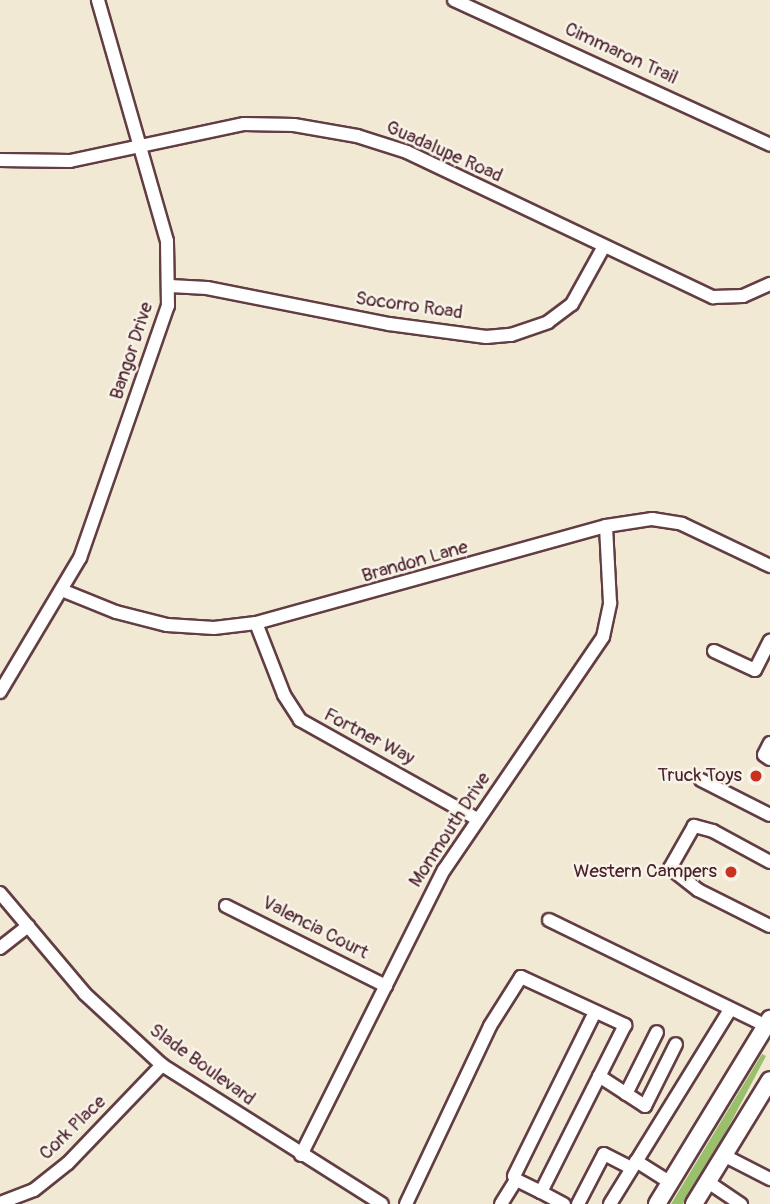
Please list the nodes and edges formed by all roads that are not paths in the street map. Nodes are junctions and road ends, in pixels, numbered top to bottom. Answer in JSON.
{"nodes":[{"id":1,"x":98,"y":0,"type":"edge"},
{"id":2,"x":454,"y":0,"type":"edge"},
{"id":3,"x":136,"y":144,"type":"junction"},
{"id":4,"x":770,"y":145,"type":"edge"},
{"id":5,"x":0,"y":160,"type":"edge"},
{"id":6,"x":603,"y":248,"type":"junction"},
{"id":7,"x":770,"y":284,"type":"edge"},
{"id":8,"x":170,"y":286,"type":"junction"},
{"id":9,"x":606,"y":526,"type":"junction"},
{"id":10,"x":770,"y":566,"type":"edge"},
{"id":11,"x":64,"y":591,"type":"junction"},
{"id":12,"x":256,"y":623,"type":"junction"},
{"id":13,"x":770,"y":641,"type":"edge"},
{"id":14,"x":714,"y":651,"type":"dead end"},
{"id":15,"x":0,"y":692,"type":"edge"},
{"id":16,"x":770,"y":743,"type":"edge"},
{"id":17,"x":770,"y":759,"type":"edge"},
{"id":18,"x":701,"y":780,"type":"dead end"},
{"id":19,"x":770,"y":815,"type":"edge"},
{"id":20,"x":477,"y":819,"type":"junction"},
{"id":21,"x":770,"y":862,"type":"edge"},
{"id":22,"x":0,"y":893,"type":"edge"},
{"id":23,"x":226,"y":906,"type":"dead end"},
{"id":24,"x":549,"y":920,"type":"dead end"},
{"id":25,"x":28,"y":926,"type":"junction"},
{"id":26,"x":770,"y":926,"type":"edge"},
{"id":27,"x":0,"y":948,"type":"edge"},
{"id":28,"x":386,"y":986,"type":"junction"},
{"id":29,"x":730,"y":1010,"type":"junction"},
{"id":30,"x":595,"y":1012,"type":"junction"},
{"id":31,"x":769,"y":1025,"type":"edge"},
{"id":32,"x":657,"y":1032,"type":"dead end"},
{"id":33,"x":676,"y":1044,"type":"dead end"},
{"id":34,"x":162,"y":1065,"type":"junction"},
{"id":35,"x":770,"y":1069,"type":"edge"},
{"id":36,"x":599,"y":1076,"type":"junction"},
{"id":37,"x":768,"y":1088,"type":"edge"},
{"id":38,"x":626,"y":1094,"type":"junction"},
{"id":39,"x":645,"y":1106,"type":"junction"},
{"id":40,"x":751,"y":1114,"type":"junction"},
{"id":41,"x":661,"y":1121,"type":"junction"},
{"id":42,"x":301,"y":1155,"type":"junction"},
{"id":43,"x":725,"y":1156,"type":"junction"},
{"id":44,"x":634,"y":1164,"type":"junction"},
{"id":45,"x":770,"y":1179,"type":"edge"},
{"id":46,"x":516,"y":1180,"type":"junction"},
{"id":47,"x":708,"y":1182,"type":"junction"},
{"id":48,"x":671,"y":1183,"type":"junction"},
{"id":49,"x":541,"y":1192,"type":"junction"},
{"id":50,"x":22,"y":1200,"type":"edge"},
{"id":51,"x":0,"y":1203,"type":"edge"},
{"id":52,"x":382,"y":1204,"type":"edge"},
{"id":53,"x":406,"y":1204,"type":"edge"},
{"id":54,"x":501,"y":1204,"type":"edge"},
{"id":55,"x":564,"y":1204,"type":"edge"},
{"id":56,"x":578,"y":1204,"type":"edge"},
{"id":57,"x":610,"y":1204,"type":"edge"},
{"id":58,"x":657,"y":1204,"type":"edge"},
{"id":59,"x":694,"y":1204,"type":"edge"},
{"id":60,"x":741,"y":1204,"type":"edge"}],
"edges":[{"from":1,"to":3,"type":"street","name":"Bangor Drive"},
{"from":2,"to":4,"type":"street","name":"Cimmaron Trail"},
{"from":3,"to":5,"type":"street","name":"Guadalupe Road"},
{"from":3,"to":6,"type":"street","name":"Guadalupe Road"},
{"from":3,"to":8,"type":"street","name":"Bangor Drive"},
{"from":6,"to":7,"type":"street","name":"Guadalupe Road"},
{"from":6,"to":8,"type":"street","name":"Socorro Road"},
{"from":8,"to":11,"type":"street","name":"Bangor Drive"},
{"from":9,"to":10,"type":"street","name":"Brandon Lane"},
{"from":9,"to":12,"type":"street","name":"Brandon Lane"},
{"from":9,"to":20,"type":"street","name":"Monmouth Drive"},
{"from":11,"to":12,"type":"street","name":"Brandon Lane"},
{"from":11,"to":15,"type":"street","name":"Bangor Drive"},
{"from":12,"to":20,"type":"street","name":"Fortner Way"},
{"from":13,"to":14,"type":"street"},
{"from":16,"to":17,"type":"street"},
{"from":18,"to":19,"type":"street"},
{"from":20,"to":28,"type":"street","name":"Monmouth Drive"},
{"from":21,"to":26,"type":"street"},
{"from":22,"to":25,"type":"street","name":"Slade Boulevard"},
{"from":23,"to":28,"type":"street","name":"Valencia Court"},
{"from":24,"to":29,"type":"street"},
{"from":25,"to":27,"type":"street"},
{"from":25,"to":34,"type":"street","name":"Slade Boulevard"},
{"from":28,"to":42,"type":"street","name":"Monmouth Drive"},
{"from":29,"to":31,"type":"street"},
{"from":29,"to":41,"type":"street"},
{"from":30,"to":36,"type":"street"},
{"from":30,"to":46,"type":"street"},
{"from":30,"to":53,"type":"street"},
{"from":31,"to":48,"type":"main road"},
{"from":32,"to":38,"type":"street"},
{"from":33,"to":39,"type":"street"},
{"from":34,"to":42,"type":"street","name":"Slade Boulevard"},
{"from":34,"to":50,"type":"street","name":"Cork Place"},
{"from":35,"to":40,"type":"main road"},
{"from":36,"to":38,"type":"street"},
{"from":36,"to":49,"type":"street"},
{"from":37,"to":40,"type":"main road"},
{"from":38,"to":39,"type":"street"},
{"from":39,"to":41,"type":"street"},
{"from":40,"to":43,"type":"main road"},
{"from":41,"to":44,"type":"street"},
{"from":42,"to":52,"type":"street","name":"Slade Boulevard"},
{"from":43,"to":45,"type":"street"},
{"from":43,"to":47,"type":"main road"},
{"from":44,"to":48,"type":"street"},
{"from":44,"to":56,"type":"street"},
{"from":44,"to":57,"type":"street"},
{"from":46,"to":49,"type":"street"},
{"from":46,"to":54,"type":"street"},
{"from":47,"to":59,"type":"main road"},
{"from":47,"to":60,"type":"street"},
{"from":48,"to":58,"type":"main road"},
{"from":49,"to":55,"type":"street"},
{"from":50,"to":51,"type":"street","name":"Cork Place"}]}
